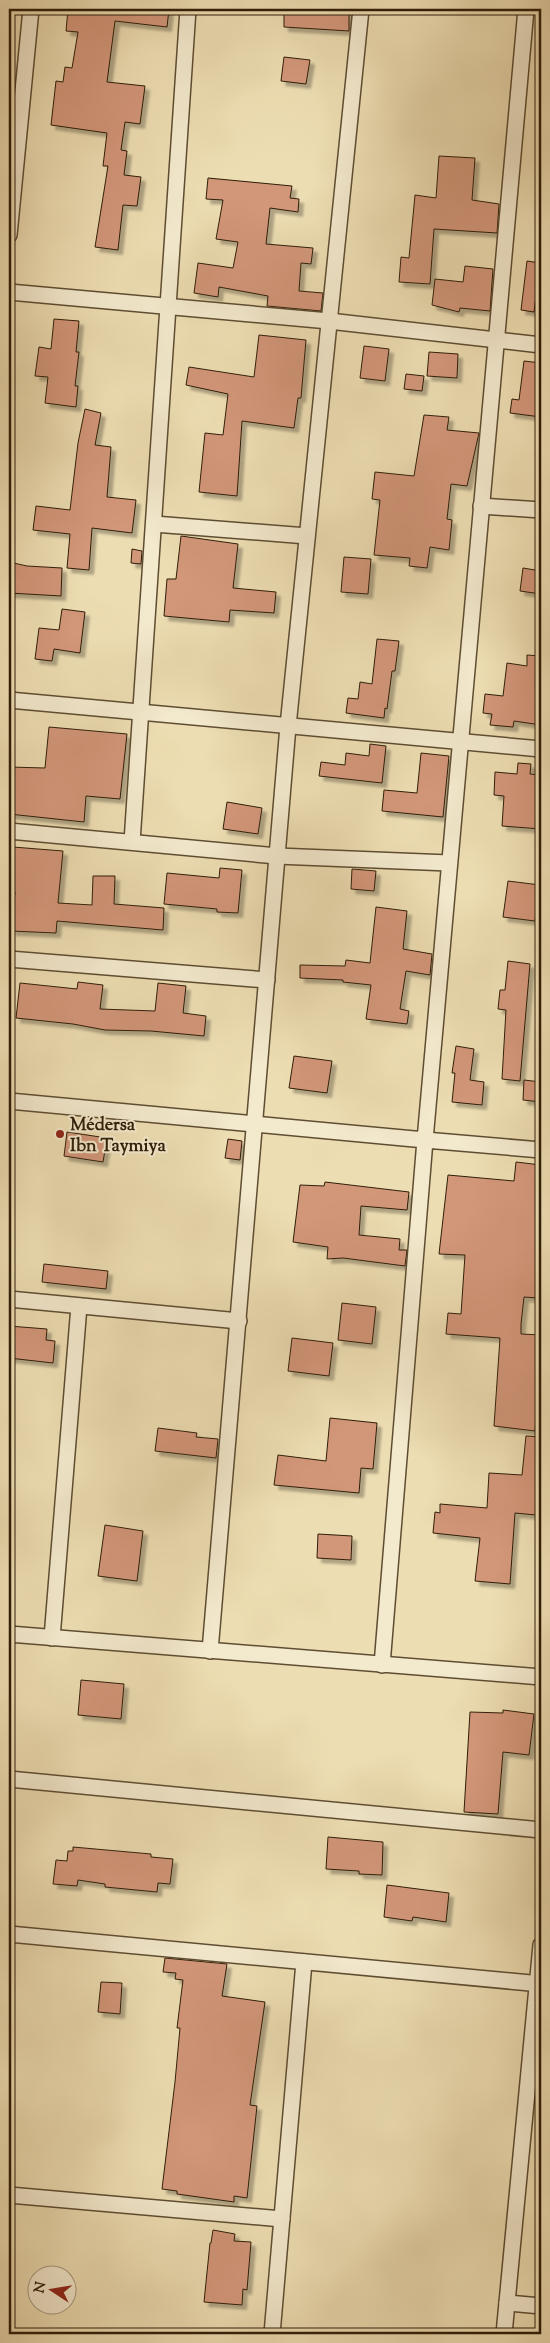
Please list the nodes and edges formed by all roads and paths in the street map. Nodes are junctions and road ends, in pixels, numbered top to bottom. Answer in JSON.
{"nodes":[{"id":1,"x":31,"y":9,"type":"edge"},
{"id":2,"x":188,"y":9,"type":"edge"},
{"id":3,"x":361,"y":9,"type":"edge"},
{"id":4,"x":526,"y":9,"type":"edge"},
{"id":5,"x":16,"y":92,"type":"edge"},
{"id":6,"x":9,"y":235,"type":"edge"},
{"id":7,"x":9,"y":292,"type":"edge"},
{"id":8,"x":168,"y":306,"type":"junction"},
{"id":9,"x":329,"y":321,"type":"junction"},
{"id":10,"x":496,"y":341,"type":"junction"},
{"id":11,"x":541,"y":345,"type":"edge"},
{"id":12,"x":481,"y":506,"type":"junction"},
{"id":13,"x":541,"y":510,"type":"edge"},
{"id":14,"x":154,"y":524,"type":"junction"},
{"id":15,"x":307,"y":536,"type":"junction"},
{"id":16,"x":9,"y":700,"type":"edge"},
{"id":17,"x":141,"y":712,"type":"junction"},
{"id":18,"x":288,"y":726,"type":"junction"},
{"id":19,"x":460,"y":741,"type":"junction"},
{"id":20,"x":541,"y":748,"type":"edge"},
{"id":21,"x":9,"y":831,"type":"edge"},
{"id":22,"x":132,"y":842,"type":"junction"},
{"id":23,"x":277,"y":856,"type":"junction"},
{"id":24,"x":449,"y":863,"type":"junction"},
{"id":25,"x":9,"y":959,"type":"edge"},
{"id":26,"x":268,"y":980,"type":"junction"},
{"id":27,"x":9,"y":1101,"type":"edge"},
{"id":28,"x":256,"y":1124,"type":"junction"},
{"id":29,"x":425,"y":1140,"type":"junction"},
{"id":30,"x":541,"y":1150,"type":"edge"},
{"id":31,"x":9,"y":1299,"type":"edge"},
{"id":32,"x":79,"y":1306,"type":"junction"},
{"id":33,"x":239,"y":1320,"type":"junction"},
{"id":34,"x":9,"y":1634,"type":"edge"},
{"id":35,"x":52,"y":1638,"type":"junction"},
{"id":36,"x":210,"y":1651,"type":"junction"},
{"id":37,"x":382,"y":1664,"type":"junction"},
{"id":38,"x":541,"y":1677,"type":"edge"},
{"id":39,"x":9,"y":1779,"type":"edge"},
{"id":40,"x":541,"y":1830,"type":"edge"},
{"id":41,"x":9,"y":1934,"type":"edge"},
{"id":42,"x":541,"y":1945,"type":"edge"},
{"id":43,"x":304,"y":1962,"type":"junction"},
{"id":44,"x":539,"y":1984,"type":"edge"},
{"id":45,"x":9,"y":2195,"type":"edge"},
{"id":46,"x":282,"y":2219,"type":"junction"},
{"id":47,"x":507,"y":2303,"type":"junction"},
{"id":48,"x":541,"y":2306,"type":"edge"},
{"id":49,"x":272,"y":2334,"type":"edge"},
{"id":50,"x":504,"y":2334,"type":"edge"}],
"edges":[{"from":1,"to":5,"type":"street"},
{"from":2,"to":8,"type":"street"},
{"from":3,"to":9,"type":"street"},
{"from":4,"to":10,"type":"street"},
{"from":5,"to":6,"type":"street"},
{"from":7,"to":8,"type":"street"},
{"from":8,"to":9,"type":"street"},
{"from":8,"to":14,"type":"street"},
{"from":9,"to":10,"type":"street"},
{"from":9,"to":15,"type":"street"},
{"from":10,"to":11,"type":"street"},
{"from":10,"to":12,"type":"street"},
{"from":12,"to":13,"type":"street"},
{"from":12,"to":19,"type":"street"},
{"from":14,"to":15,"type":"street"},
{"from":14,"to":17,"type":"street"},
{"from":15,"to":18,"type":"street"},
{"from":16,"to":17,"type":"street"},
{"from":17,"to":18,"type":"street"},
{"from":17,"to":22,"type":"street"},
{"from":18,"to":19,"type":"street"},
{"from":18,"to":23,"type":"street"},
{"from":19,"to":20,"type":"street"},
{"from":19,"to":24,"type":"street"},
{"from":21,"to":22,"type":"street"},
{"from":22,"to":23,"type":"street"},
{"from":23,"to":24,"type":"street"},
{"from":23,"to":26,"type":"street"},
{"from":24,"to":29,"type":"street"},
{"from":25,"to":26,"type":"street"},
{"from":26,"to":28,"type":"street"},
{"from":27,"to":28,"type":"street"},
{"from":28,"to":29,"type":"street"},
{"from":28,"to":33,"type":"street"},
{"from":29,"to":30,"type":"street"},
{"from":29,"to":37,"type":"street"},
{"from":31,"to":32,"type":"street"},
{"from":32,"to":33,"type":"street"},
{"from":32,"to":35,"type":"street"},
{"from":33,"to":36,"type":"street"},
{"from":34,"to":35,"type":"street"},
{"from":35,"to":36,"type":"street"},
{"from":36,"to":37,"type":"street"},
{"from":37,"to":38,"type":"street"},
{"from":39,"to":40,"type":"street"},
{"from":41,"to":43,"type":"street"},
{"from":42,"to":44,"type":"street"},
{"from":43,"to":44,"type":"street"},
{"from":43,"to":46,"type":"street"},
{"from":44,"to":47,"type":"street"},
{"from":45,"to":46,"type":"street"},
{"from":46,"to":49,"type":"street"},
{"from":47,"to":48,"type":"street"},
{"from":47,"to":50,"type":"street"}]}
